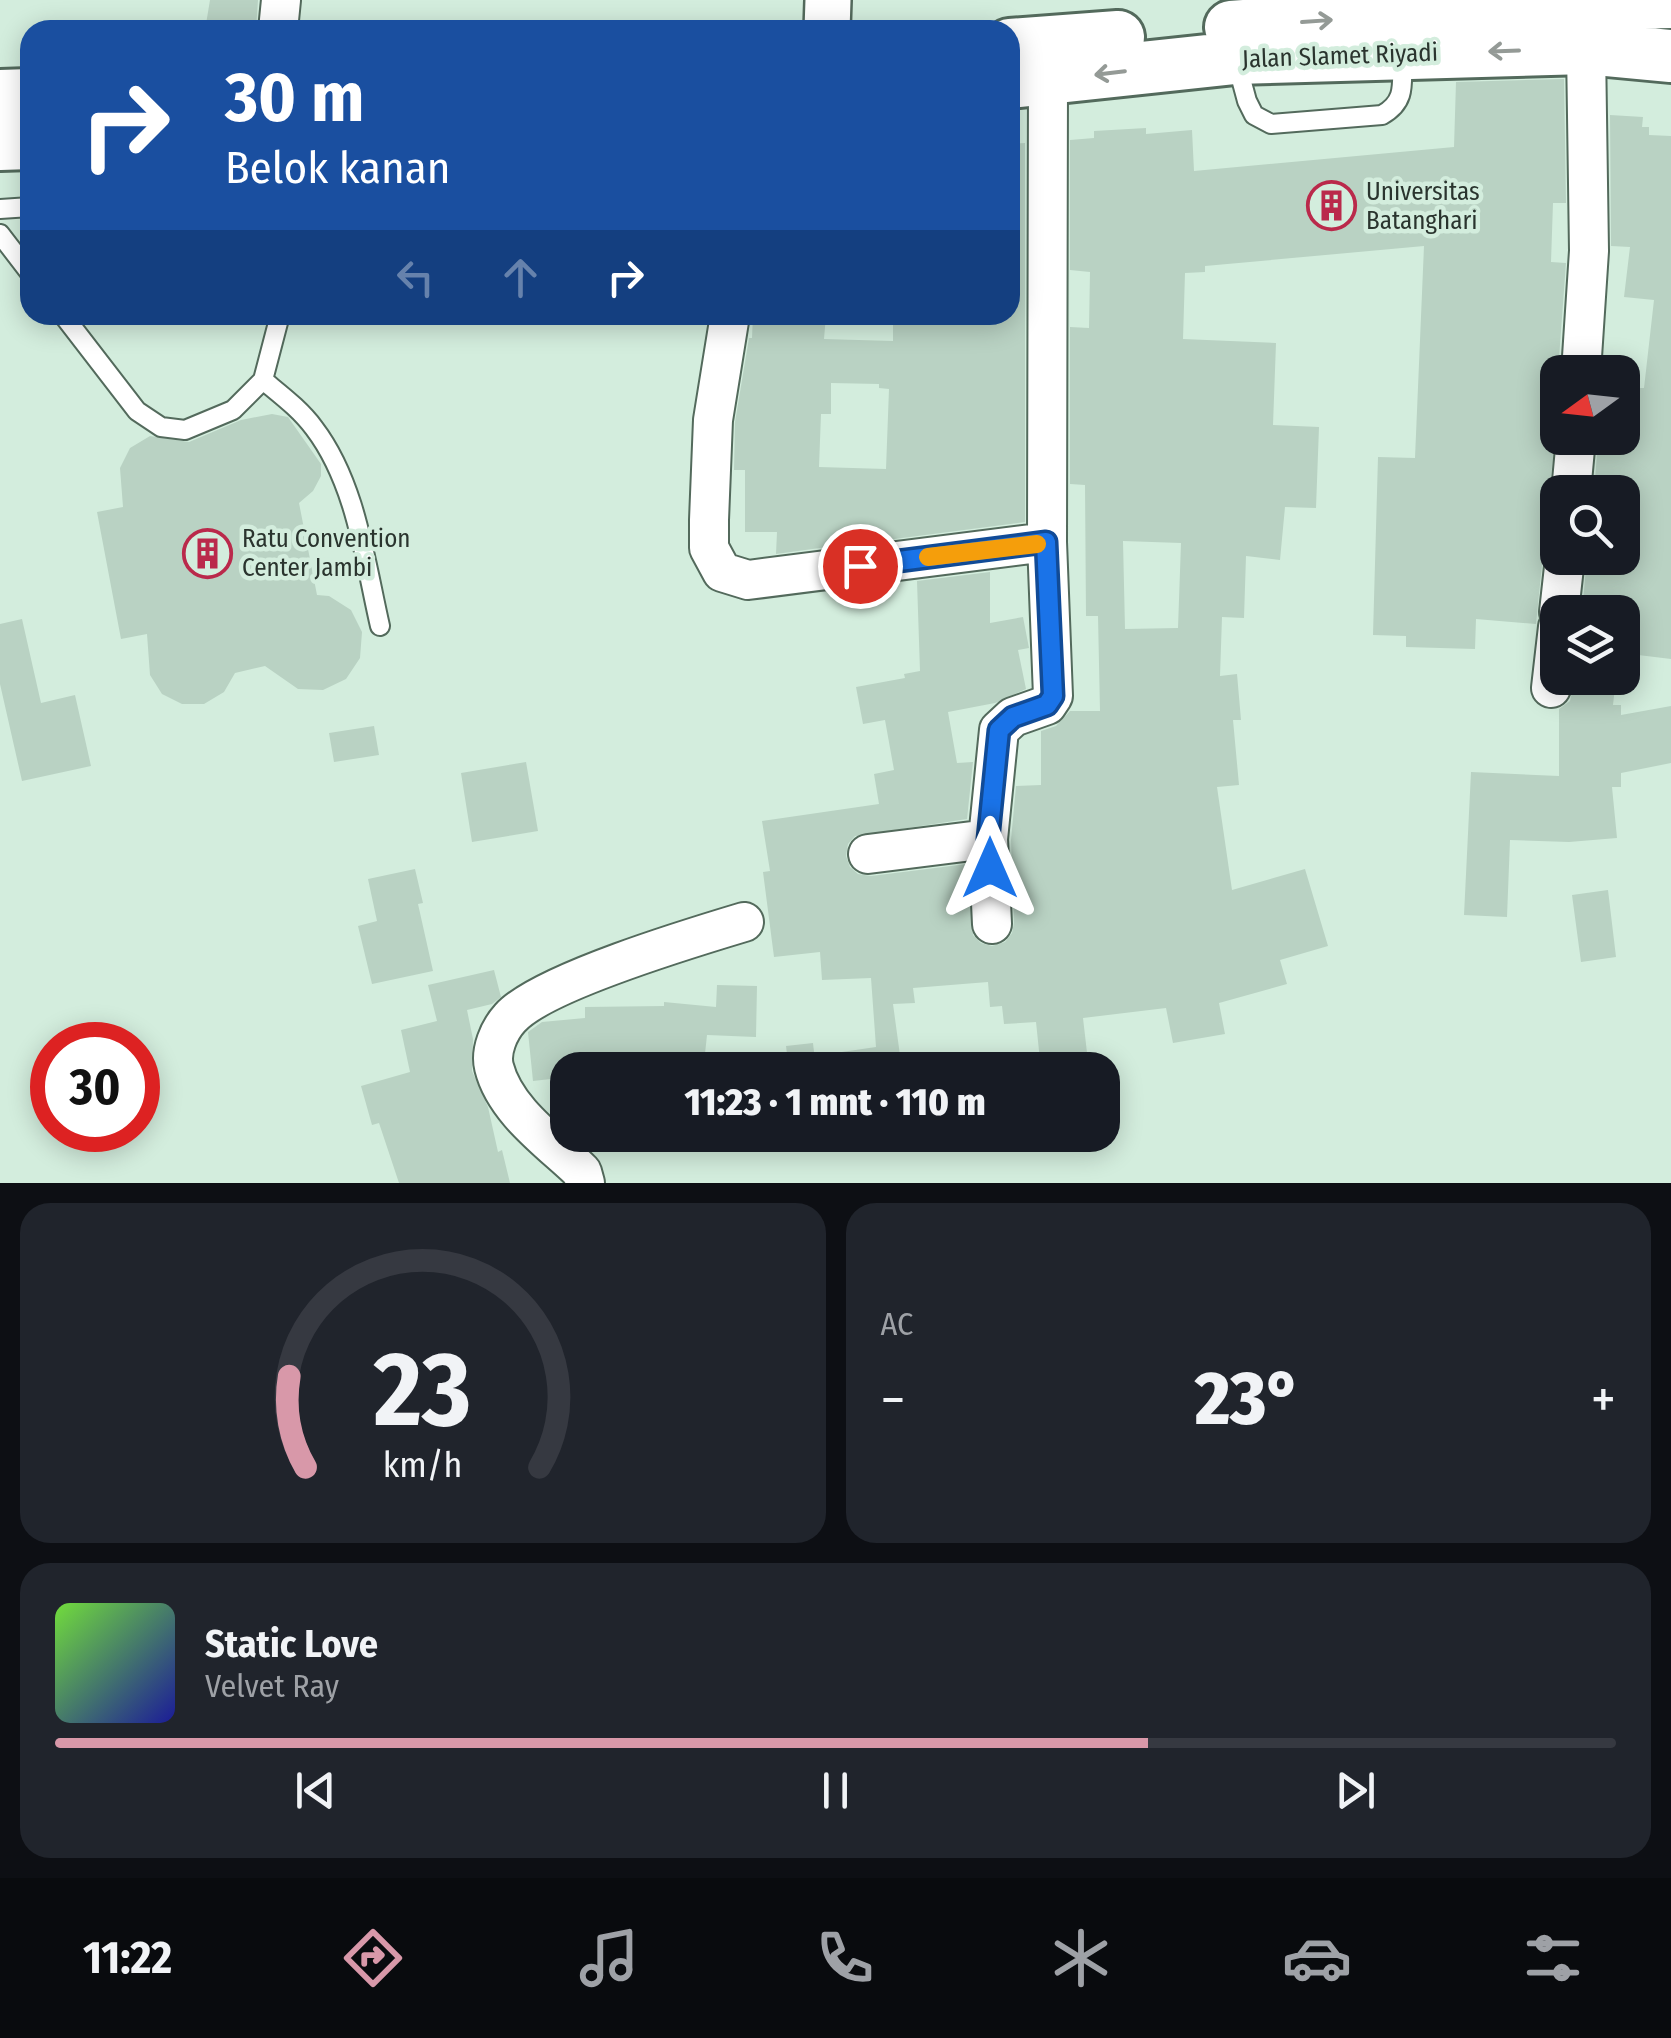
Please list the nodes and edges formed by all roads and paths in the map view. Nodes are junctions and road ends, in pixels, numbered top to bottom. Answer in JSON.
{"nodes":[{"id":1,"x":1671,"y":2,"type":"edge"},
{"id":2,"x":1511,"y":3,"type":"edge"},
{"id":3,"x":1231,"y":28,"type":"edge"},
{"id":4,"x":1020,"y":44,"type":"edge"},
{"id":5,"x":1586,"y":48,"type":"junction"},
{"id":6,"x":1671,"y":56,"type":"edge"},
{"id":7,"x":1029,"y":81,"type":"edge"},
{"id":8,"x":0,"y":234,"type":"edge"},
{"id":9,"x":20,"y":260,"type":"edge"},
{"id":10,"x":71,"y":325,"type":"edge"},
{"id":11,"x":277,"y":325,"type":"edge"},
{"id":12,"x":728,"y":325,"type":"edge"},
{"id":13,"x":1582,"y":355,"type":"edge"},
{"id":14,"x":263,"y":380,"type":"junction"},
{"id":15,"x":1046,"y":542,"type":"junction"},
{"id":16,"x":380,"y":626,"type":"dead end"},
{"id":17,"x":988,"y":839,"type":"junction"},
{"id":18,"x":868,"y":854,"type":"dead end"},
{"id":19,"x":744,"y":922,"type":"dead end"},
{"id":20,"x":992,"y":924,"type":"dead end"},
{"id":21,"x":577,"y":1180,"type":"edge"}],
"edges":[{"from":1,"to":2,"type":"main road","name":"Jalan Slamet Riyadi"},
{"from":3,"to":2,"type":"main road","name":"Jalan Slamet Riyadi","one_way":true},
{"from":3,"to":4,"type":"main road","name":"Jalan Slamet Riyadi"},
{"from":5,"to":3,"type":"main road","name":"Jalan Slamet Riyadi","one_way":true},
{"from":3,"to":7,"type":"main road","name":"Jalan Slamet Riyadi","one_way":true},
{"from":5,"to":6,"type":"main road","name":"Jalan Slamet Riyadi"},
{"from":5,"to":13,"type":"street"},
{"from":7,"to":15,"type":"street"},
{"from":8,"to":9,"type":"lane"},
{"from":10,"to":14,"type":"lane"},
{"from":11,"to":14,"type":"lane"},
{"from":12,"to":15,"type":"street"},
{"from":14,"to":16,"type":"lane"},
{"from":15,"to":17,"type":"street"},
{"from":17,"to":18,"type":"street"},
{"from":17,"to":20,"type":"street"},
{"from":19,"to":21,"type":"street"}]}
